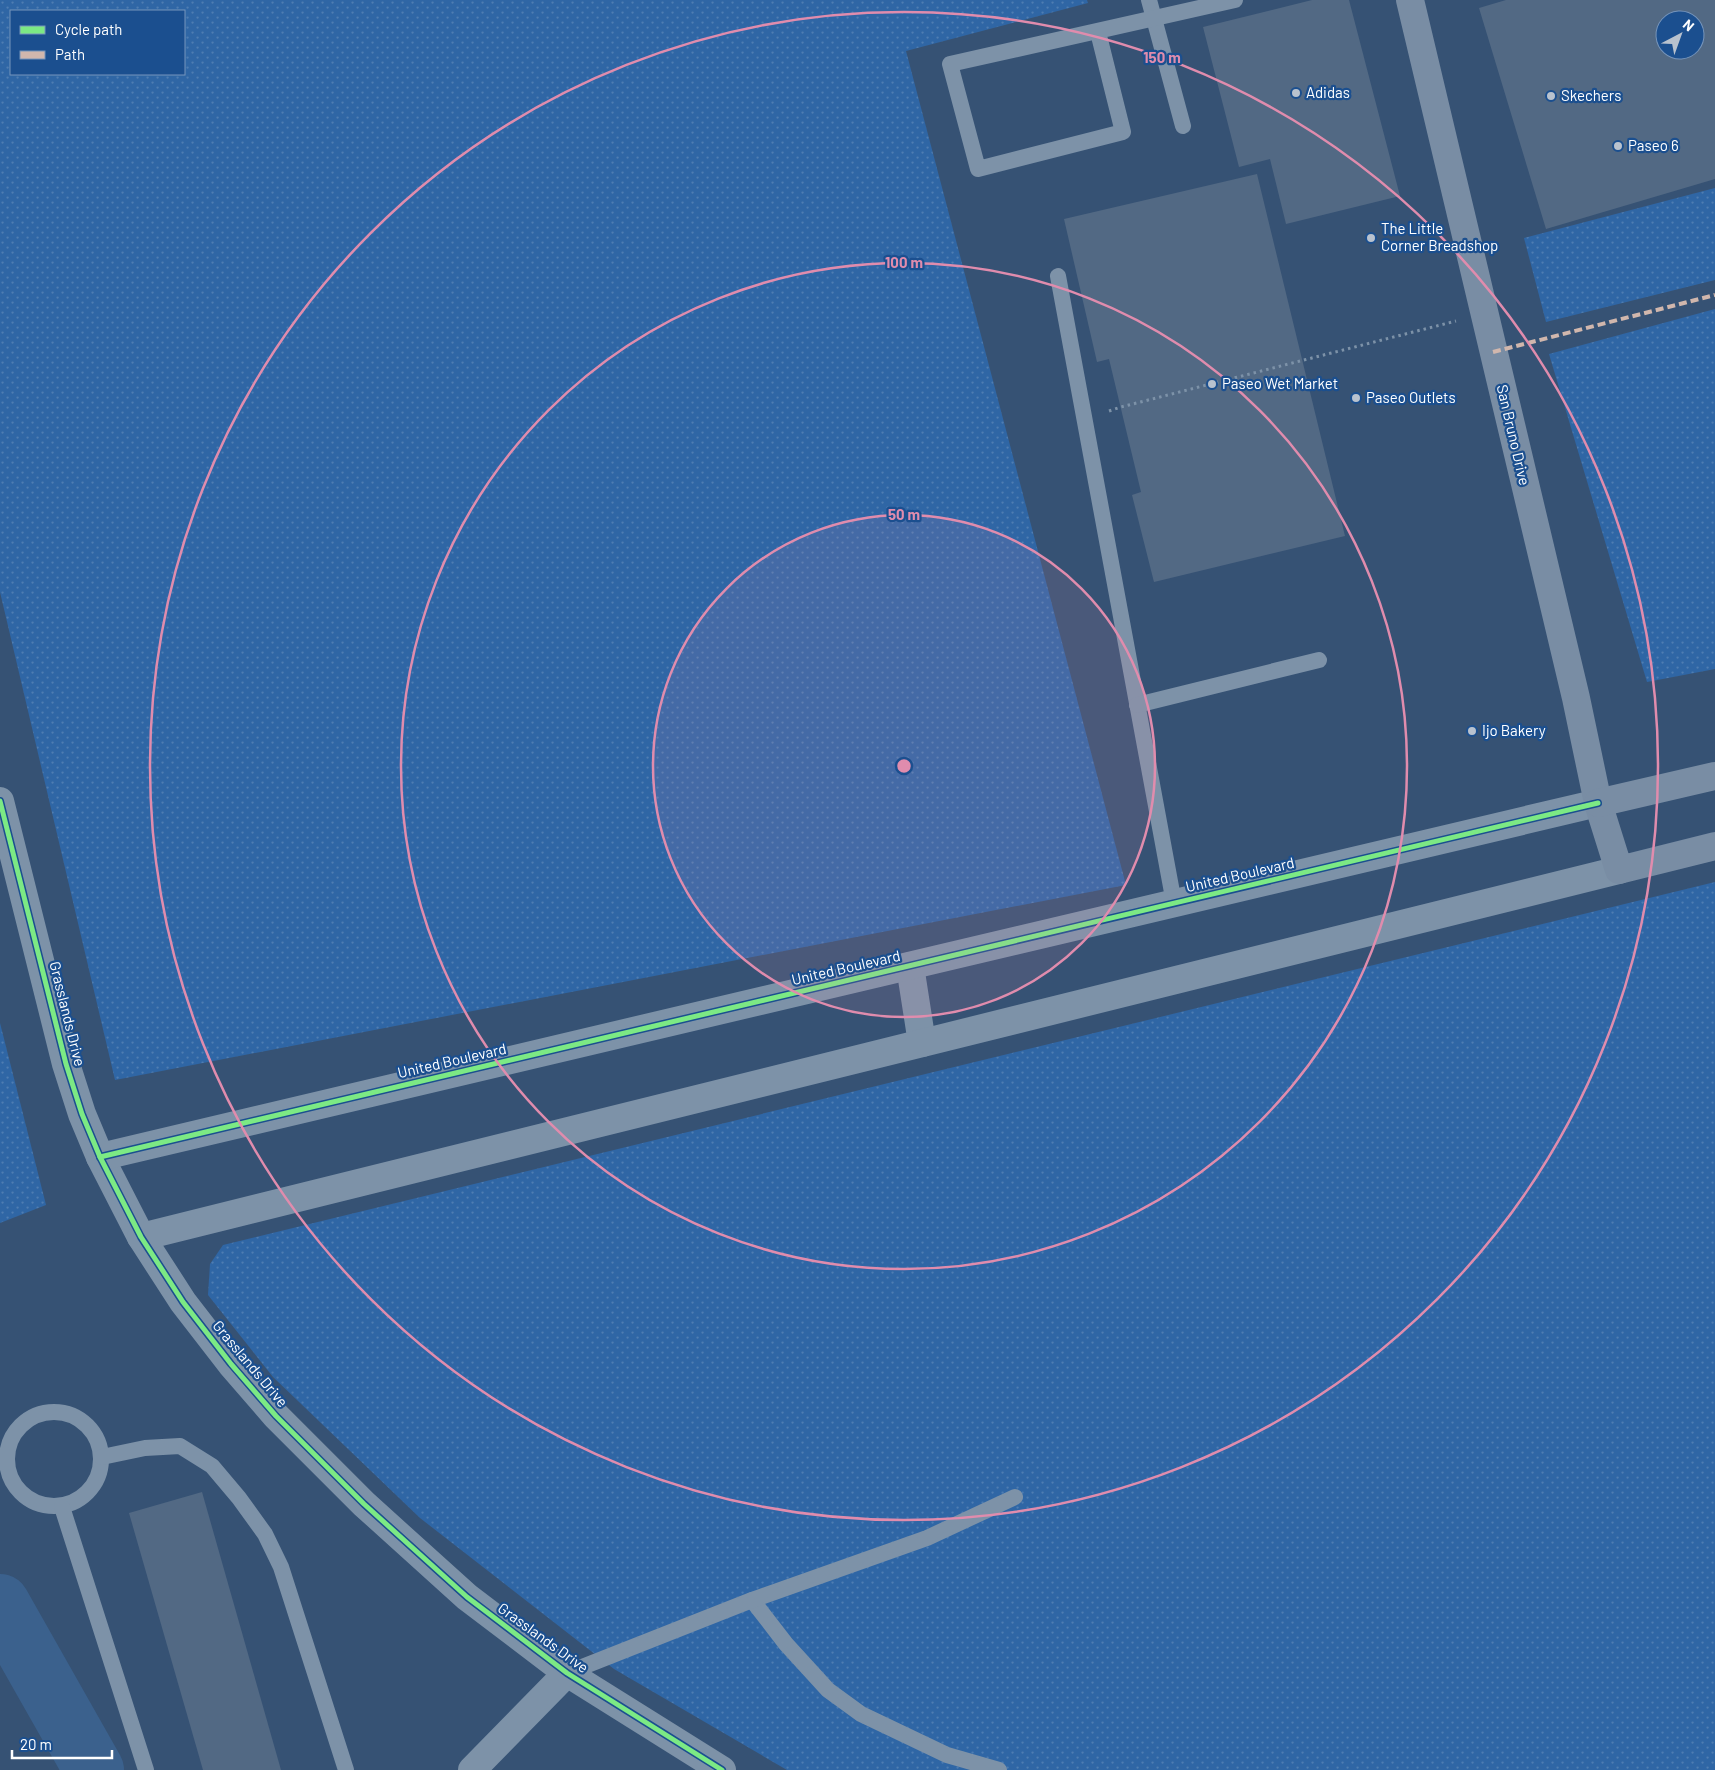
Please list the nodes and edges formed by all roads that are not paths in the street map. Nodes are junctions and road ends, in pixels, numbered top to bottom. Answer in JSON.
{"nodes":[{"id":1,"x":1149,"y":0,"type":"edge"},
{"id":2,"x":1235,"y":0,"type":"edge"},
{"id":3,"x":1410,"y":0,"type":"edge"},
{"id":4,"x":1153,"y":18,"type":"junction"},
{"id":5,"x":1098,"y":32,"type":"junction"},
{"id":6,"x":1183,"y":126,"type":"dead end"},
{"id":7,"x":1058,"y":276,"type":"dead end"},
{"id":8,"x":1319,"y":660,"type":"dead end"},
{"id":9,"x":1137,"y":705,"type":"junction"},
{"id":10,"x":1715,"y":776,"type":"edge"},
{"id":11,"x":0,"y":801,"type":"edge"},
{"id":12,"x":1598,"y":803,"type":"junction"},
{"id":13,"x":1715,"y":846,"type":"edge"},
{"id":14,"x":1619,"y":870,"type":"junction"},
{"id":15,"x":1174,"y":903,"type":"junction"},
{"id":16,"x":910,"y":966,"type":"junction"},
{"id":17,"x":922,"y":1043,"type":"junction"},
{"id":18,"x":100,"y":1157,"type":"junction"},
{"id":19,"x":141,"y":1238,"type":"junction"},
{"id":20,"x":102,"y":1457,"type":"junction"},
{"id":21,"x":1015,"y":1497,"type":"dead end"},
{"id":22,"x":62,"y":1507,"type":"junction"},
{"id":23,"x":752,"y":1600,"type":"junction"},
{"id":24,"x":567,"y":1673,"type":"junction"},
{"id":25,"x":146,"y":1770,"type":"edge"},
{"id":26,"x":346,"y":1770,"type":"edge"},
{"id":27,"x":472,"y":1770,"type":"edge"},
{"id":28,"x":722,"y":1770,"type":"edge"},
{"id":29,"x":999,"y":1770,"type":"edge"}],
"edges":[{"from":1,"to":4,"type":"lane"},
{"from":2,"to":4,"type":"lane"},
{"from":3,"to":12,"type":"main road","name":"San Bruno Drive"},
{"from":4,"to":5,"type":"lane"},
{"from":4,"to":6,"type":"lane"},
{"from":5,"to":5,"type":"lane"},
{"from":7,"to":9,"type":"lane"},
{"from":8,"to":9,"type":"lane"},
{"from":9,"to":15,"type":"lane"},
{"from":10,"to":12,"type":"main road","name":"United Boulevard"},
{"from":11,"to":18,"type":"street","name":"Grasslands Drive"},
{"from":12,"to":14,"type":"main road","name":"San Bruno Drive"},
{"from":12,"to":15,"type":"street","name":"United Boulevard"},
{"from":13,"to":14,"type":"main road"},
{"from":14,"to":17,"type":"street"},
{"from":15,"to":16,"type":"street","name":"United Boulevard"},
{"from":16,"to":17,"type":"street"},
{"from":16,"to":18,"type":"street","name":"United Boulevard"},
{"from":17,"to":19,"type":"street"},
{"from":18,"to":19,"type":"street","name":"Grasslands Drive"},
{"from":19,"to":24,"type":"street","name":"Grasslands Drive"},
{"from":20,"to":22,"type":"lane"},
{"from":20,"to":22,"type":"lane"},
{"from":20,"to":26,"type":"lane"},
{"from":21,"to":23,"type":"lane"},
{"from":22,"to":25,"type":"lane"},
{"from":23,"to":24,"type":"lane"},
{"from":23,"to":29,"type":"lane"},
{"from":24,"to":27,"type":"street"},
{"from":24,"to":28,"type":"street","name":"Grasslands Drive"}]}
